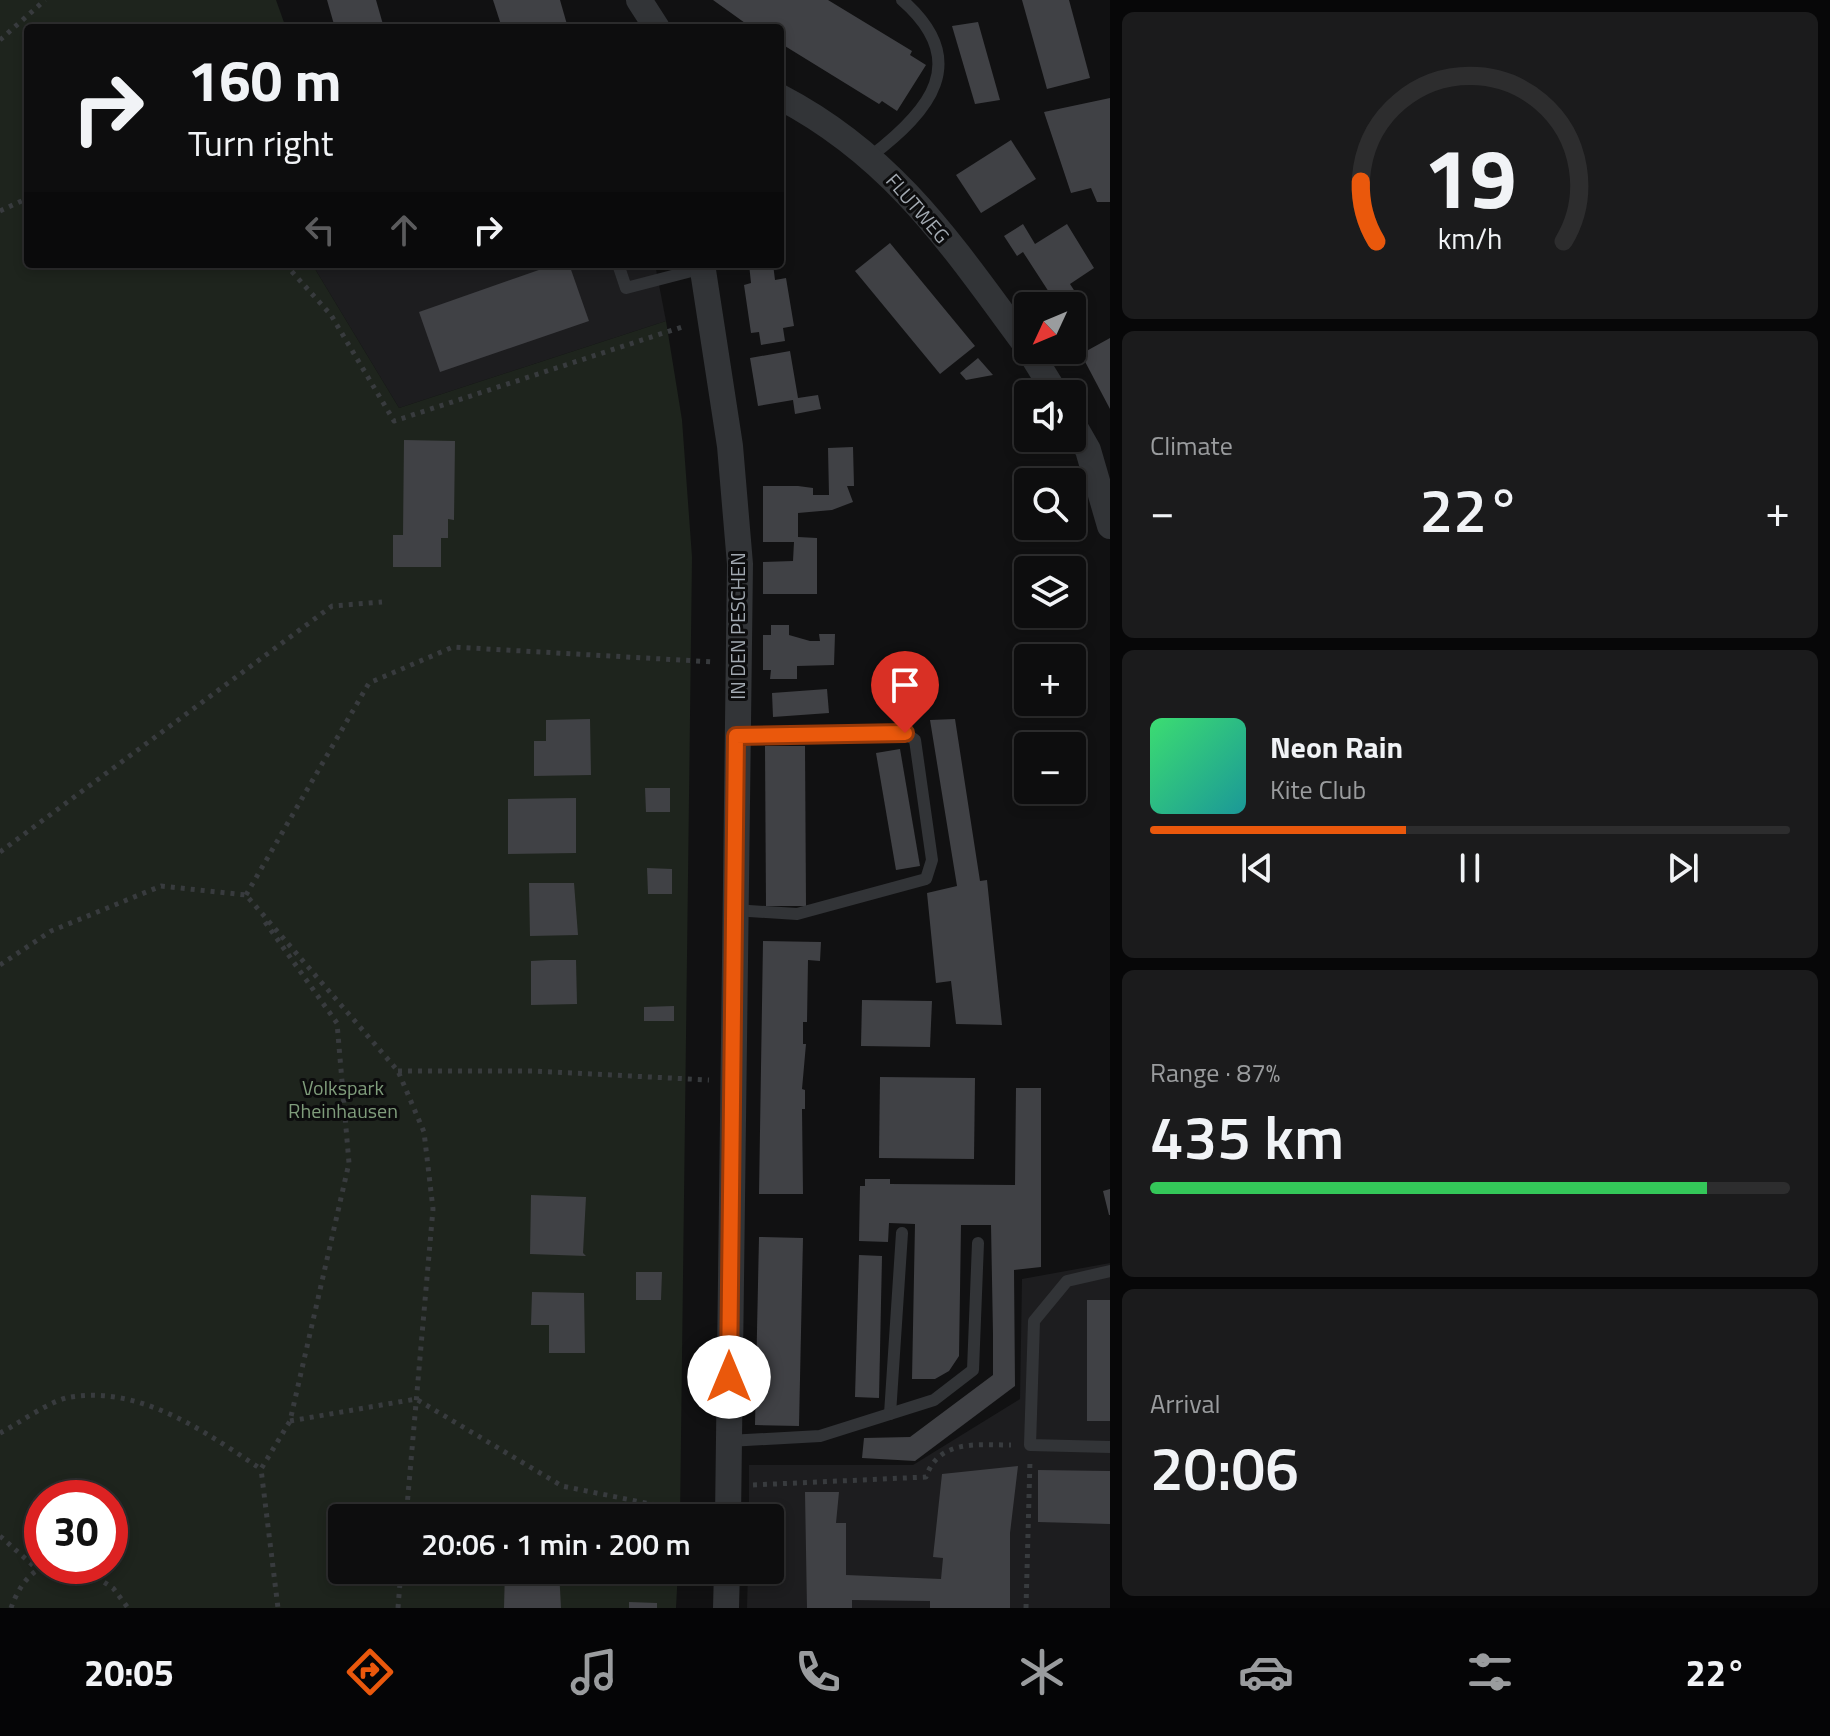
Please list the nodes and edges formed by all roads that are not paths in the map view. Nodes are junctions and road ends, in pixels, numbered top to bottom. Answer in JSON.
{"nodes":[{"id":1,"x":639,"y":0,"type":"edge"},
{"id":2,"x":902,"y":0,"type":"edge"},
{"id":3,"x":654,"y":24,"type":"edge"},
{"id":4,"x":784,"y":99,"type":"edge"},
{"id":5,"x":871,"y":156,"type":"junction"},
{"id":6,"x":619,"y":268,"type":"edge"},
{"id":7,"x":695,"y":268,"type":"edge"},
{"id":8,"x":702,"y":268,"type":"edge"},
{"id":9,"x":1014,"y":329,"type":"edge"},
{"id":10,"x":1086,"y":446,"type":"edge"},
{"id":11,"x":1110,"y":526,"type":"edge"},
{"id":12,"x":736,"y":736,"type":"junction"},
{"id":13,"x":734,"y":910,"type":"junction"},
{"id":14,"x":902,"y":1233,"type":"dead end"},
{"id":15,"x":978,"y":1243,"type":"dead end"},
{"id":16,"x":1110,"y":1271,"type":"edge"},
{"id":17,"x":890,"y":1414,"type":"junction"},
{"id":18,"x":728,"y":1441,"type":"junction"},
{"id":19,"x":1110,"y":1447,"type":"edge"},
{"id":20,"x":728,"y":1504,"type":"edge"},
{"id":21,"x":727,"y":1584,"type":"edge"},
{"id":22,"x":726,"y":1608,"type":"edge"}],
"edges":[{"from":1,"to":3,"type":"street"},
{"from":2,"to":5,"type":"lane"},
{"from":4,"to":5,"type":"street","name":"FLUTWEG"},
{"from":5,"to":9,"type":"street","name":"FLUTWEG"},
{"from":6,"to":7,"type":"lane"},
{"from":8,"to":12,"type":"street","name":"IN DEN PESCHEN"},
{"from":10,"to":11,"type":"street"},
{"from":12,"to":13,"type":"street","name":"IN DEN PESCHEN"},
{"from":12,"to":13,"type":"lane"},
{"from":13,"to":18,"type":"street","name":"IN DEN PESCHEN"},
{"from":14,"to":17,"type":"lane"},
{"from":15,"to":17,"type":"lane"},
{"from":16,"to":19,"type":"lane"},
{"from":17,"to":18,"type":"lane"},
{"from":18,"to":20,"type":"street","name":"IN DEN PESCHEN"},
{"from":21,"to":22,"type":"street"}]}
